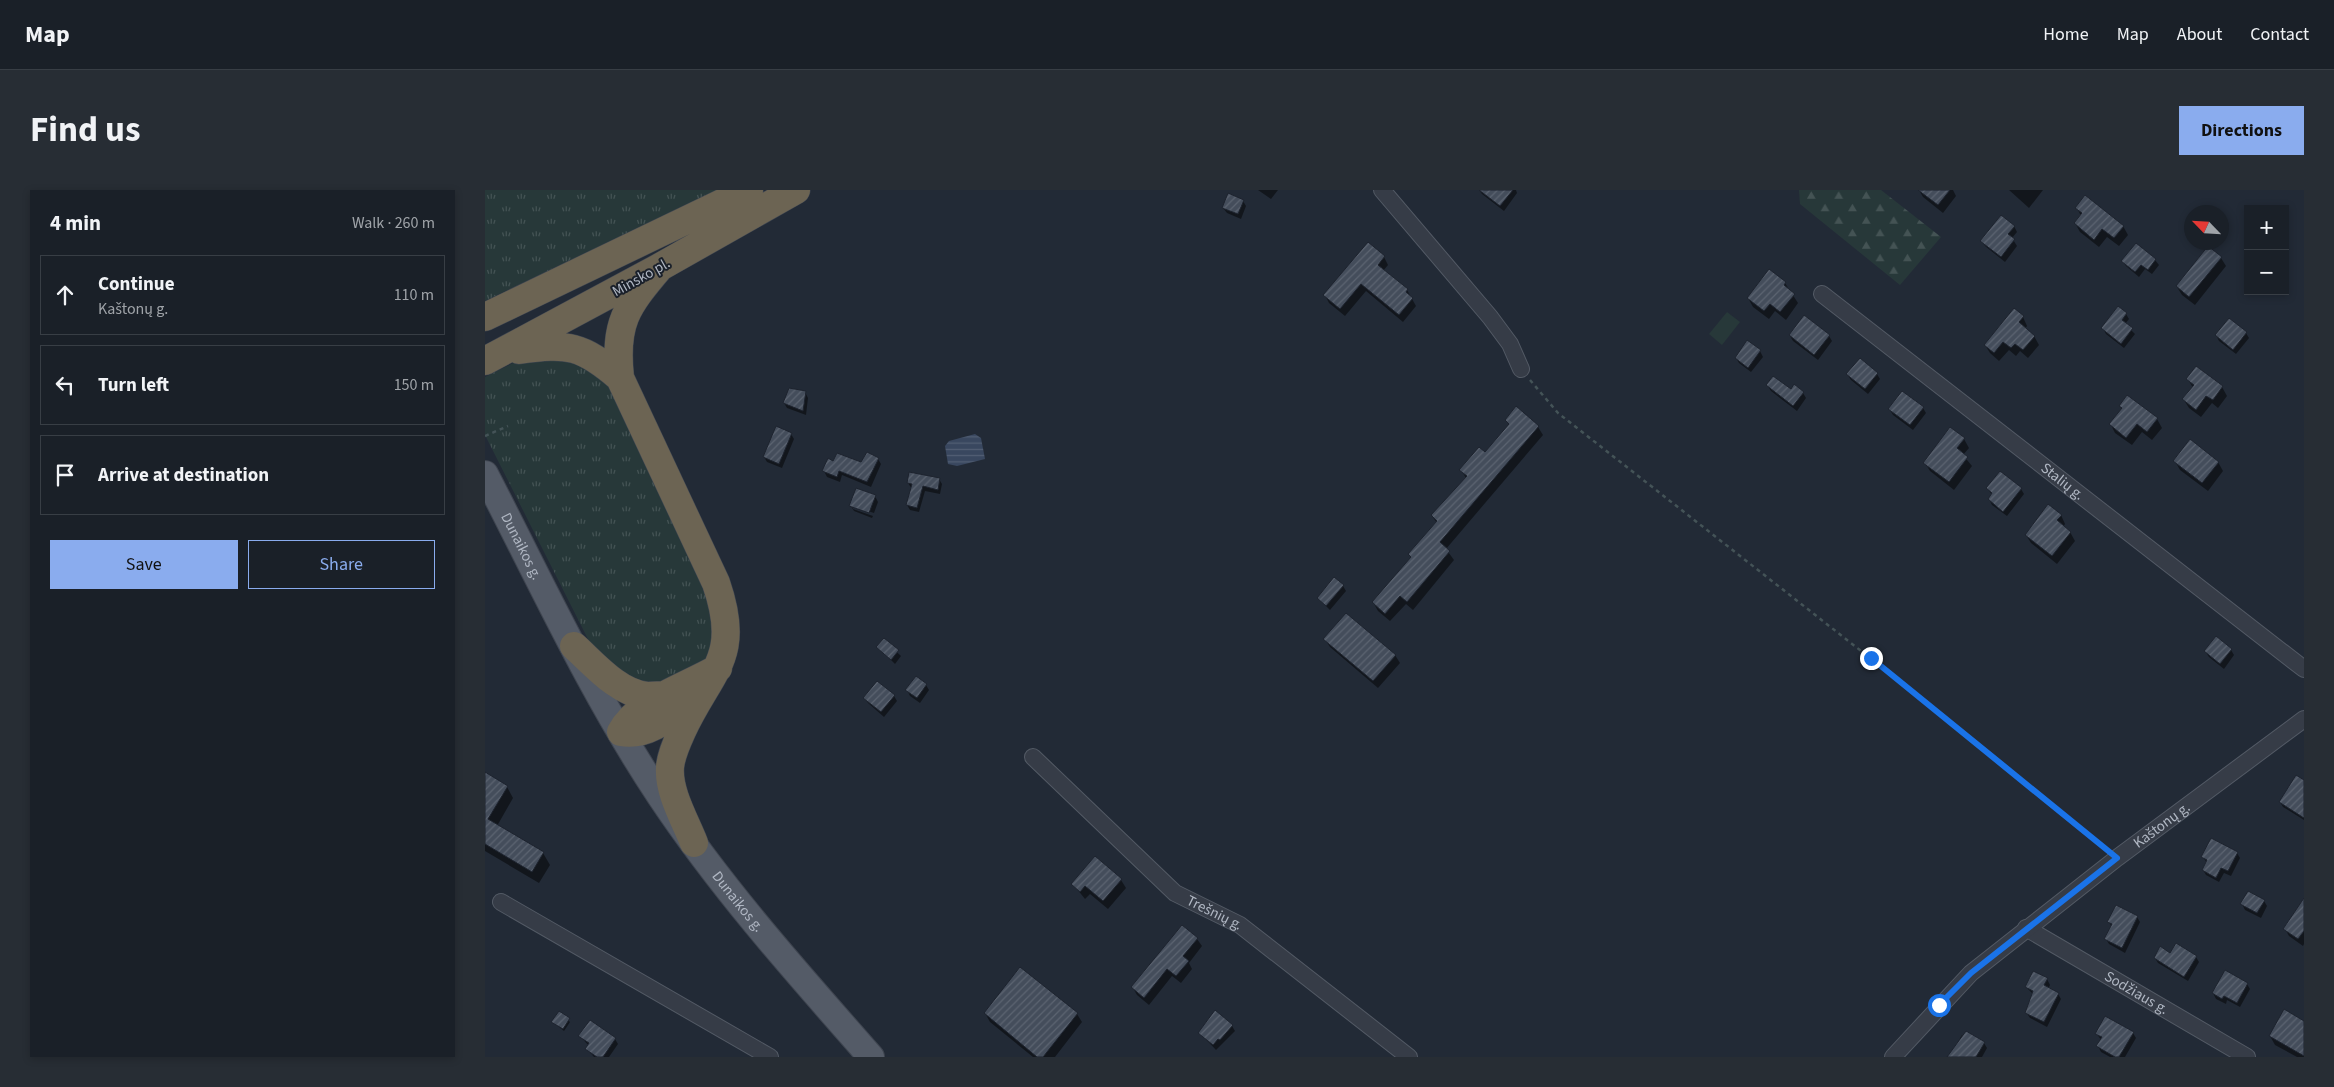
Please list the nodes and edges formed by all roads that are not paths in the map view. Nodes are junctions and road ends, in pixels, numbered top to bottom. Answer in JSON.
{"nodes":[{"id":1,"x":749,"y":190,"type":"edge"},
{"id":2,"x":796,"y":190,"type":"edge"},
{"id":3,"x":1382,"y":190,"type":"edge"},
{"id":4,"x":660,"y":267,"type":"junction"},
{"id":5,"x":1822,"y":294,"type":"dead end"},
{"id":6,"x":485,"y":316,"type":"edge"},
{"id":7,"x":493,"y":357,"type":"edge"},
{"id":8,"x":1521,"y":370,"type":"road end"},
{"id":9,"x":620,"y":378,"type":"junction"},
{"id":10,"x":485,"y":474,"type":"edge"},
{"id":11,"x":574,"y":646,"type":"junction"},
{"id":12,"x":2304,"y":669,"type":"edge"},
{"id":13,"x":712,"y":678,"type":"junction"},
{"id":14,"x":667,"y":694,"type":"junction"},
{"id":15,"x":2304,"y":719,"type":"edge"},
{"id":16,"x":621,"y":732,"type":"junction"},
{"id":17,"x":1033,"y":757,"type":"dead end"},
{"id":18,"x":694,"y":843,"type":"junction"},
{"id":19,"x":501,"y":902,"type":"dead end"},
{"id":20,"x":2026,"y":928,"type":"junction"},
{"id":21,"x":2221,"y":1050,"type":"edge"},
{"id":22,"x":770,"y":1057,"type":"edge"},
{"id":23,"x":871,"y":1057,"type":"edge"},
{"id":24,"x":1409,"y":1057,"type":"edge"},
{"id":25,"x":1893,"y":1057,"type":"edge"},
{"id":26,"x":2247,"y":1057,"type":"edge"}],
"edges":[{"from":1,"to":6,"type":"highway","name":"Minsko pl."},
{"from":2,"to":4,"type":"highway","name":"Minsko pl."},
{"from":3,"to":8,"type":"street"},
{"from":4,"to":7,"type":"highway","name":"Minsko pl."},
{"from":4,"to":9,"type":"highway"},
{"from":5,"to":12,"type":"street","name":"Stalių g."},
{"from":7,"to":9,"type":"highway"},
{"from":9,"to":13,"type":"highway"},
{"from":10,"to":11,"type":"main road","name":"Dunaikos g."},
{"from":11,"to":14,"type":"highway"},
{"from":11,"to":16,"type":"main road","name":"Dunaikos g."},
{"from":13,"to":14,"type":"highway"},
{"from":13,"to":16,"type":"highway"},
{"from":13,"to":18,"type":"highway"},
{"from":14,"to":16,"type":"highway"},
{"from":15,"to":20,"type":"street","name":"Kaštonų g."},
{"from":16,"to":18,"type":"main road","name":"Dunaikos g."},
{"from":17,"to":24,"type":"street","name":"Trešnių g."},
{"from":18,"to":23,"type":"main road","name":"Dunaikos g."},
{"from":19,"to":22,"type":"street"},
{"from":20,"to":21,"type":"street","name":"Sodžiaus g."},
{"from":20,"to":25,"type":"street","name":"Kaštonų g."},
{"from":21,"to":26,"type":"street","name":"Sodžiaus g."}]}
